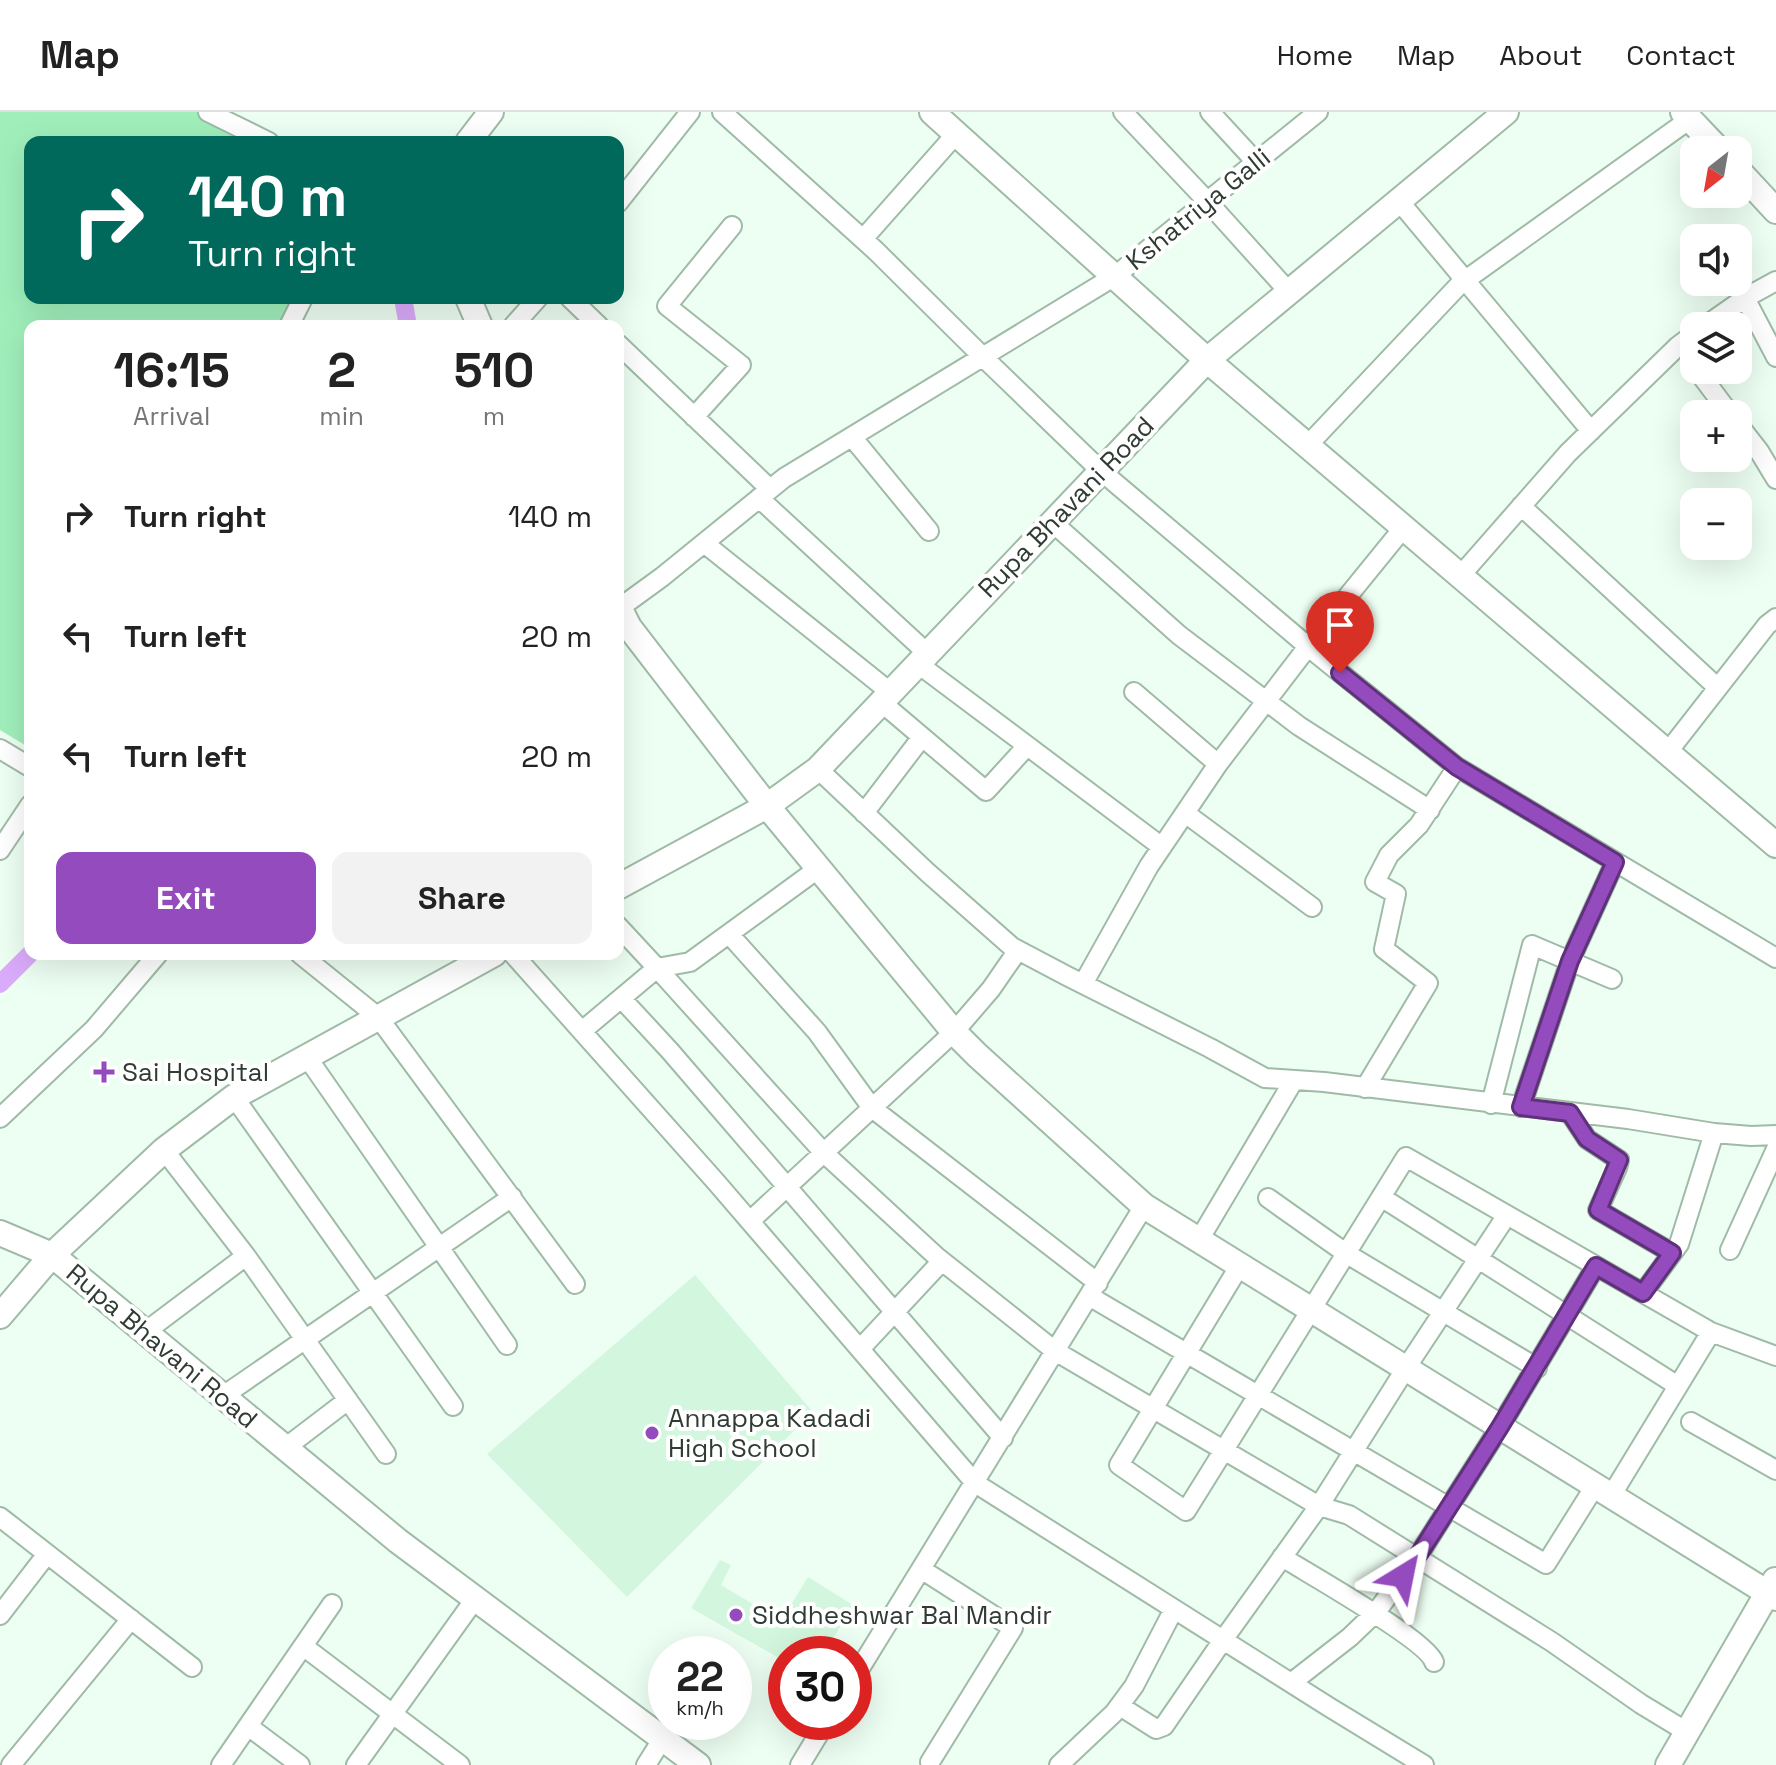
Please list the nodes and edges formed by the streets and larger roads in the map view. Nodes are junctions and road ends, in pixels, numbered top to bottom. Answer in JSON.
{"nodes":[{"id":1,"x":208,"y":112,"type":"edge"},
{"id":2,"x":491,"y":112,"type":"edge"},
{"id":3,"x":690,"y":112,"type":"edge"},
{"id":4,"x":722,"y":112,"type":"edge"},
{"id":5,"x":932,"y":112,"type":"edge"},
{"id":6,"x":1123,"y":112,"type":"edge"},
{"id":7,"x":1210,"y":112,"type":"edge"},
{"id":8,"x":1506,"y":112,"type":"edge"},
{"id":9,"x":1313,"y":113,"type":"edge"},
{"id":10,"x":1686,"y":116,"type":"edge"},
{"id":11,"x":956,"y":134,"type":"junction"},
{"id":12,"x":257,"y":136,"type":"edge"},
{"id":13,"x":473,"y":136,"type":"edge"},
{"id":14,"x":1705,"y":136,"type":"edge"},
{"id":15,"x":1256,"y":162,"type":"junction"},
{"id":16,"x":1752,"y":185,"type":"edge"},
{"id":17,"x":624,"y":195,"type":"edge"},
{"id":18,"x":1207,"y":201,"type":"junction"},
{"id":19,"x":1399,"y":201,"type":"junction"},
{"id":20,"x":1776,"y":211,"type":"edge"},
{"id":21,"x":732,"y":226,"type":"dead end"},
{"id":22,"x":863,"y":239,"type":"junction"},
{"id":23,"x":1115,"y":276,"type":"junction"},
{"id":24,"x":1465,"y":281,"type":"junction"},
{"id":25,"x":1776,"y":281,"type":"edge"},
{"id":26,"x":1289,"y":292,"type":"junction"},
{"id":27,"x":1745,"y":298,"type":"junction"},
{"id":28,"x":533,"y":304,"type":"edge"},
{"id":29,"x":576,"y":304,"type":"edge"},
{"id":30,"x":1725,"y":312,"type":"edge"},
{"id":31,"x":518,"y":320,"type":"edge"},
{"id":32,"x":593,"y":320,"type":"edge"},
{"id":33,"x":1678,"y":346,"type":"joint"},
{"id":34,"x":1680,"y":349,"type":"edge"},
{"id":35,"x":624,"y":350,"type":"edge"},
{"id":36,"x":983,"y":357,"type":"junction"},
{"id":37,"x":1776,"y":357,"type":"edge"},
{"id":38,"x":1207,"y":360,"type":"junction"},
{"id":39,"x":1707,"y":384,"type":"edge"},
{"id":40,"x":1719,"y":400,"type":"edge"},
{"id":41,"x":694,"y":417,"type":"junction"},
{"id":42,"x":1591,"y":431,"type":"junction"},
{"id":43,"x":852,"y":437,"type":"junction"},
{"id":44,"x":1752,"y":442,"type":"edge"},
{"id":45,"x":1308,"y":445,"type":"junction"},
{"id":46,"x":1101,"y":471,"type":"junction"},
{"id":47,"x":1776,"y":479,"type":"edge"},
{"id":48,"x":764,"y":494,"type":"junction"},
{"id":49,"x":1521,"y":506,"type":"junction"},
{"id":50,"x":1052,"y":522,"type":"junction"},
{"id":51,"x":1404,"y":527,"type":"junction"},
{"id":52,"x":929,"y":531,"type":"dead end"},
{"id":53,"x":704,"y":543,"type":"junction"},
{"id":54,"x":1461,"y":575,"type":"junction"},
{"id":55,"x":624,"y":604,"type":"edge"},
{"id":56,"x":624,"y":617,"type":"edge"},
{"id":57,"x":1776,"y":618,"type":"edge"},
{"id":58,"x":1307,"y":646,"type":"junction"},
{"id":59,"x":922,"y":658,"type":"junction"},
{"id":60,"x":1718,"y":688,"type":"junction"},
{"id":61,"x":1134,"y":692,"type":"dead end"},
{"id":62,"x":885,"y":697,"type":"junction"},
{"id":63,"x":1266,"y":701,"type":"junction"},
{"id":64,"x":922,"y":737,"type":"junction"},
{"id":65,"x":1027,"y":746,"type":"junction"},
{"id":66,"x":0,"y":749,"type":"edge"},
{"id":67,"x":1667,"y":753,"type":"junction"},
{"id":68,"x":24,"y":763,"type":"edge"},
{"id":69,"x":1218,"y":764,"type":"junction"},
{"id":70,"x":1457,"y":767,"type":"junction"},
{"id":71,"x":818,"y":769,"type":"junction"},
{"id":72,"x":767,"y":806,"type":"junction"},
{"id":73,"x":1430,"y":810,"type":"junction"},
{"id":74,"x":864,"y":813,"type":"junction"},
{"id":75,"x":1185,"y":813,"type":"junction"},
{"id":76,"x":24,"y":814,"type":"edge"},
{"id":77,"x":1776,"y":845,"type":"edge"},
{"id":78,"x":1162,"y":847,"type":"junction"},
{"id":79,"x":0,"y":850,"type":"edge"},
{"id":80,"x":1615,"y":862,"type":"junction"},
{"id":81,"x":819,"y":868,"type":"junction"},
{"id":82,"x":624,"y":884,"type":"edge"},
{"id":83,"x":1312,"y":907,"type":"dead end"},
{"id":84,"x":624,"y":932,"type":"edge"},
{"id":85,"x":729,"y":934,"type":"junction"},
{"id":86,"x":1018,"y":950,"type":"junction"},
{"id":87,"x":1776,"y":958,"type":"edge"},
{"id":88,"x":153,"y":960,"type":"edge"},
{"id":89,"x":307,"y":960,"type":"edge"},
{"id":90,"x":483,"y":960,"type":"edge"},
{"id":91,"x":518,"y":960,"type":"edge"},
{"id":92,"x":1570,"y":961,"type":"junction"},
{"id":93,"x":657,"y":968,"type":"junction"},
{"id":94,"x":1612,"y":979,"type":"dead end"},
{"id":95,"x":1083,"y":984,"type":"junction"},
{"id":96,"x":621,"y":998,"type":"junction"},
{"id":97,"x":378,"y":1017,"type":"junction"},
{"id":98,"x":582,"y":1031,"type":"junction"},
{"id":99,"x":954,"y":1032,"type":"junction"},
{"id":100,"x":307,"y":1057,"type":"junction"},
{"id":101,"x":1294,"y":1080,"type":"junction"},
{"id":102,"x":1365,"y":1088,"type":"junction"},
{"id":103,"x":234,"y":1097,"type":"junction"},
{"id":104,"x":1491,"y":1104,"type":"junction"},
{"id":105,"x":1521,"y":1107,"type":"junction"},
{"id":106,"x":872,"y":1108,"type":"junction"},
{"id":107,"x":1570,"y":1113,"type":"junction"},
{"id":108,"x":0,"y":1118,"type":"edge"},
{"id":109,"x":1714,"y":1133,"type":"junction"},
{"id":110,"x":1776,"y":1135,"type":"edge"},
{"id":111,"x":1776,"y":1149,"type":"edge"},
{"id":112,"x":164,"y":1150,"type":"junction"},
{"id":113,"x":824,"y":1153,"type":"junction"},
{"id":114,"x":786,"y":1187,"type":"junction"},
{"id":115,"x":512,"y":1197,"type":"junction"},
{"id":116,"x":1381,"y":1197,"type":"junction"},
{"id":117,"x":1268,"y":1198,"type":"dead end"},
{"id":118,"x":1144,"y":1206,"type":"junction"},
{"id":119,"x":1507,"y":1215,"type":"junction"},
{"id":120,"x":750,"y":1221,"type":"junction"},
{"id":121,"x":0,"y":1233,"type":"edge"},
{"id":122,"x":1199,"y":1240,"type":"junction"},
{"id":123,"x":439,"y":1247,"type":"junction"},
{"id":124,"x":1730,"y":1250,"type":"dead end"},
{"id":125,"x":1672,"y":1253,"type":"junction"},
{"id":126,"x":1347,"y":1254,"type":"junction"},
{"id":127,"x":52,"y":1255,"type":"junction"},
{"id":128,"x":246,"y":1256,"type":"junction"},
{"id":129,"x":1478,"y":1259,"type":"junction"},
{"id":130,"x":942,"y":1261,"type":"junction"},
{"id":131,"x":1240,"y":1265,"type":"junction"},
{"id":132,"x":1596,"y":1266,"type":"junction"},
{"id":133,"x":575,"y":1284,"type":"dead end"},
{"id":134,"x":1093,"y":1289,"type":"junction"},
{"id":135,"x":373,"y":1293,"type":"junction"},
{"id":136,"x":1643,"y":1293,"type":"junction"},
{"id":137,"x":1312,"y":1310,"type":"junction"},
{"id":138,"x":895,"y":1312,"type":"junction"},
{"id":139,"x":1443,"y":1312,"type":"junction"},
{"id":140,"x":0,"y":1316,"type":"edge"},
{"id":141,"x":1567,"y":1316,"type":"junction"},
{"id":142,"x":145,"y":1332,"type":"junction"},
{"id":143,"x":1711,"y":1332,"type":"junction"},
{"id":144,"x":305,"y":1340,"type":"junction"},
{"id":145,"x":507,"y":1345,"type":"dead end"},
{"id":146,"x":1773,"y":1348,"type":"edge"},
{"id":147,"x":860,"y":1349,"type":"junction"},
{"id":148,"x":1055,"y":1351,"type":"junction"},
{"id":149,"x":1186,"y":1353,"type":"junction"},
{"id":150,"x":1406,"y":1368,"type":"junction"},
{"id":151,"x":1537,"y":1368,"type":"junction"},
{"id":152,"x":1678,"y":1386,"type":"junction"},
{"id":153,"x":1258,"y":1395,"type":"junction"},
{"id":154,"x":223,"y":1396,"type":"junction"},
{"id":155,"x":348,"y":1400,"type":"junction"},
{"id":156,"x":453,"y":1406,"type":"dead end"},
{"id":157,"x":1153,"y":1409,"type":"junction"},
{"id":158,"x":1691,"y":1422,"type":"dead end"},
{"id":159,"x":1500,"y":1427,"type":"junction"},
{"id":160,"x":1003,"y":1438,"type":"junction"},
{"id":161,"x":285,"y":1448,"type":"junction"},
{"id":162,"x":1224,"y":1450,"type":"junction"},
{"id":163,"x":1354,"y":1451,"type":"junction"},
{"id":164,"x":386,"y":1454,"type":"dead end"},
{"id":165,"x":1776,"y":1470,"type":"edge"},
{"id":166,"x":975,"y":1483,"type":"junction"},
{"id":167,"x":1603,"y":1491,"type":"junction"},
{"id":168,"x":1319,"y":1506,"type":"junction"},
{"id":169,"x":1449,"y":1508,"type":"junction"},
{"id":170,"x":0,"y":1517,"type":"edge"},
{"id":171,"x":47,"y":1554,"type":"junction"},
{"id":172,"x":1282,"y":1557,"type":"junction"},
{"id":173,"x":1416,"y":1558,"type":"junction"},
{"id":174,"x":921,"y":1569,"type":"junction"},
{"id":175,"x":1773,"y":1590,"type":"edge"},
{"id":176,"x":475,"y":1599,"type":"junction"},
{"id":177,"x":332,"y":1604,"type":"dead end"},
{"id":178,"x":1174,"y":1609,"type":"junction"},
{"id":179,"x":1374,"y":1614,"type":"junction"},
{"id":180,"x":0,"y":1615,"type":"edge"},
{"id":181,"x":131,"y":1619,"type":"junction"},
{"id":182,"x":1223,"y":1640,"type":"junction"},
{"id":183,"x":303,"y":1646,"type":"junction"},
{"id":184,"x":872,"y":1649,"type":"edge"},
{"id":185,"x":1434,"y":1662,"type":"dead end"},
{"id":186,"x":192,"y":1667,"type":"dead end"},
{"id":187,"x":1291,"y":1683,"type":"junction"},
{"id":188,"x":1120,"y":1706,"type":"junction"},
{"id":189,"x":393,"y":1714,"type":"junction"},
{"id":190,"x":248,"y":1726,"type":"junction"},
{"id":191,"x":648,"y":1727,"type":"edge"},
{"id":192,"x":1687,"y":1732,"type":"junction"},
{"id":193,"x":662,"y":1740,"type":"edge"},
{"id":194,"x":666,"y":1740,"type":"edge"},
{"id":195,"x":815,"y":1740,"type":"edge"},
{"id":196,"x":930,"y":1762,"type":"dead end"},
{"id":197,"x":1416,"y":1763,"type":"edge"},
{"id":198,"x":11,"y":1765,"type":"edge"},
{"id":199,"x":221,"y":1765,"type":"edge"},
{"id":200,"x":300,"y":1765,"type":"edge"},
{"id":201,"x":356,"y":1765,"type":"edge"},
{"id":202,"x":460,"y":1765,"type":"edge"},
{"id":203,"x":646,"y":1765,"type":"edge"},
{"id":204,"x":698,"y":1765,"type":"edge"},
{"id":205,"x":800,"y":1765,"type":"edge"},
{"id":206,"x":1059,"y":1765,"type":"edge"},
{"id":207,"x":1668,"y":1765,"type":"edge"}],
"edges":[{"from":1,"to":12,"type":"street"},
{"from":2,"to":13,"type":"street"},
{"from":3,"to":17,"type":"street"},
{"from":4,"to":22,"type":"street"},
{"from":5,"to":11,"type":"street"},
{"from":6,"to":18,"type":"street"},
{"from":7,"to":15,"type":"street"},
{"from":8,"to":19,"type":"street","name":"Rupa Bhavani Road"},
{"from":9,"to":15,"type":"street","name":"Kshatriya Galli"},
{"from":10,"to":14,"type":"street"},
{"from":10,"to":24,"type":"street"},
{"from":11,"to":22,"type":"street"},
{"from":11,"to":23,"type":"street"},
{"from":15,"to":18,"type":"street","name":"Kshatriya Galli"},
{"from":16,"to":20,"type":"street"},
{"from":18,"to":23,"type":"street","name":"Kshatriya Galli"},
{"from":18,"to":26,"type":"street"},
{"from":19,"to":24,"type":"street"},
{"from":19,"to":26,"type":"street","name":"Rupa Bhavani Road"},
{"from":21,"to":41,"type":"street"},
{"from":22,"to":36,"type":"street"},
{"from":23,"to":36,"type":"street","name":"Kshatriya Galli"},
{"from":23,"to":38,"type":"street"},
{"from":24,"to":42,"type":"street"},
{"from":24,"to":45,"type":"street"},
{"from":25,"to":27,"type":"street"},
{"from":26,"to":38,"type":"street","name":"Rupa Bhavani Road"},
{"from":27,"to":30,"type":"street"},
{"from":27,"to":37,"type":"street"},
{"from":28,"to":31,"type":"street"},
{"from":29,"to":32,"type":"street"},
{"from":33,"to":34,"type":"street"},
{"from":33,"to":42,"type":"street"},
{"from":35,"to":41,"type":"street"},
{"from":36,"to":43,"type":"street","name":"Kshatriya Galli"},
{"from":36,"to":46,"type":"street"},
{"from":38,"to":45,"type":"street"},
{"from":38,"to":46,"type":"street","name":"Rupa Bhavani Road"},
{"from":39,"to":40,"type":"street"},
{"from":41,"to":48,"type":"street"},
{"from":42,"to":49,"type":"street"},
{"from":43,"to":48,"type":"street","name":"Kshatriya Galli"},
{"from":43,"to":52,"type":"street"},
{"from":44,"to":47,"type":"street"},
{"from":45,"to":51,"type":"street"},
{"from":46,"to":50,"type":"street","name":"Rupa Bhavani Road"},
{"from":46,"to":58,"type":"street"},
{"from":48,"to":53,"type":"street","name":"Kshatriya Galli"},
{"from":48,"to":59,"type":"street"},
{"from":49,"to":54,"type":"street"},
{"from":49,"to":60,"type":"street"},
{"from":50,"to":59,"type":"street","name":"Rupa Bhavani Road"},
{"from":50,"to":63,"type":"street"},
{"from":51,"to":54,"type":"street"},
{"from":51,"to":58,"type":"street"},
{"from":53,"to":55,"type":"street","name":"Kshatriya Galli"},
{"from":53,"to":62,"type":"street"},
{"from":54,"to":67,"type":"street"},
{"from":56,"to":72,"type":"street"},
{"from":57,"to":60,"type":"street"},
{"from":58,"to":63,"type":"street"},
{"from":58,"to":70,"type":"street"},
{"from":59,"to":62,"type":"street","name":"Rupa Bhavani Road"},
{"from":59,"to":65,"type":"street"},
{"from":60,"to":67,"type":"street"},
{"from":61,"to":69,"type":"street"},
{"from":62,"to":64,"type":"street"},
{"from":62,"to":71,"type":"street","name":"Rupa Bhavani Road"},
{"from":63,"to":69,"type":"street"},
{"from":63,"to":73,"type":"street"},
{"from":64,"to":65,"type":"street"},
{"from":64,"to":74,"type":"street"},
{"from":65,"to":78,"type":"street"},
{"from":66,"to":68,"type":"street"},
{"from":67,"to":77,"type":"street"},
{"from":69,"to":75,"type":"street"},
{"from":70,"to":73,"type":"street"},
{"from":70,"to":80,"type":"street"},
{"from":71,"to":72,"type":"street","name":"Rupa Bhavani Road"},
{"from":71,"to":74,"type":"street"},
{"from":72,"to":81,"type":"street"},
{"from":72,"to":82,"type":"street","name":"Rupa Bhavani Road"},
{"from":73,"to":102,"type":"street"},
{"from":74,"to":86,"type":"street"},
{"from":75,"to":78,"type":"street"},
{"from":75,"to":83,"type":"street"},
{"from":76,"to":79,"type":"street"},
{"from":78,"to":95,"type":"street"},
{"from":80,"to":87,"type":"street"},
{"from":80,"to":92,"type":"street"},
{"from":81,"to":85,"type":"street"},
{"from":81,"to":99,"type":"street"},
{"from":84,"to":93,"type":"street"},
{"from":85,"to":93,"type":"street"},
{"from":85,"to":106,"type":"street"},
{"from":86,"to":95,"type":"street"},
{"from":86,"to":99,"type":"street"},
{"from":88,"to":108,"type":"street"},
{"from":89,"to":97,"type":"street"},
{"from":90,"to":97,"type":"street","name":"Rupa Bhavani Road"},
{"from":91,"to":98,"type":"street"},
{"from":92,"to":94,"type":"street"},
{"from":92,"to":104,"type":"street"},
{"from":92,"to":105,"type":"street"},
{"from":93,"to":96,"type":"street"},
{"from":93,"to":113,"type":"street"},
{"from":95,"to":101,"type":"street"},
{"from":96,"to":98,"type":"street"},
{"from":96,"to":114,"type":"street"},
{"from":97,"to":100,"type":"street","name":"Rupa Bhavani Road"},
{"from":97,"to":115,"type":"street"},
{"from":98,"to":120,"type":"street"},
{"from":99,"to":106,"type":"street"},
{"from":99,"to":118,"type":"street"},
{"from":100,"to":103,"type":"street","name":"Rupa Bhavani Road"},
{"from":100,"to":123,"type":"street"},
{"from":101,"to":102,"type":"street"},
{"from":101,"to":122,"type":"street"},
{"from":102,"to":104,"type":"street"},
{"from":103,"to":112,"type":"street","name":"Rupa Bhavani Road"},
{"from":103,"to":135,"type":"street"},
{"from":104,"to":105,"type":"street"},
{"from":105,"to":107,"type":"street"},
{"from":106,"to":113,"type":"street"},
{"from":106,"to":134,"type":"street"},
{"from":107,"to":109,"type":"street"},
{"from":107,"to":125,"type":"street"},
{"from":109,"to":110,"type":"street"},
{"from":109,"to":125,"type":"street"},
{"from":111,"to":124,"type":"street"},
{"from":112,"to":127,"type":"street","name":"Rupa Bhavani Road"},
{"from":112,"to":128,"type":"street"},
{"from":113,"to":114,"type":"street"},
{"from":113,"to":130,"type":"street"},
{"from":114,"to":120,"type":"street"},
{"from":114,"to":138,"type":"street"},
{"from":115,"to":123,"type":"street"},
{"from":115,"to":133,"type":"street"},
{"from":116,"to":119,"type":"street"},
{"from":116,"to":126,"type":"street"},
{"from":116,"to":129,"type":"street"},
{"from":117,"to":126,"type":"street"},
{"from":118,"to":122,"type":"street"},
{"from":118,"to":134,"type":"street"},
{"from":119,"to":129,"type":"street"},
{"from":119,"to":132,"type":"street"},
{"from":120,"to":147,"type":"street"},
{"from":121,"to":127,"type":"street"},
{"from":122,"to":131,"type":"street"},
{"from":123,"to":135,"type":"street"},
{"from":123,"to":145,"type":"street"},
{"from":125,"to":136,"type":"street"},
{"from":126,"to":137,"type":"street"},
{"from":126,"to":139,"type":"street"},
{"from":127,"to":140,"type":"street"},
{"from":127,"to":142,"type":"street","name":"Rupa Bhavani Road"},
{"from":128,"to":142,"type":"street"},
{"from":128,"to":144,"type":"street"},
{"from":129,"to":139,"type":"street"},
{"from":129,"to":141,"type":"street"},
{"from":130,"to":138,"type":"street"},
{"from":130,"to":148,"type":"street"},
{"from":131,"to":137,"type":"street"},
{"from":131,"to":149,"type":"street"},
{"from":132,"to":136,"type":"street"},
{"from":132,"to":141,"type":"street"},
{"from":134,"to":148,"type":"street"},
{"from":134,"to":149,"type":"street"},
{"from":135,"to":144,"type":"street"},
{"from":135,"to":156,"type":"street"},
{"from":136,"to":143,"type":"street"},
{"from":137,"to":150,"type":"street"},
{"from":137,"to":153,"type":"street"},
{"from":138,"to":147,"type":"street"},
{"from":138,"to":160,"type":"street"},
{"from":139,"to":150,"type":"street"},
{"from":139,"to":151,"type":"street"},
{"from":141,"to":151,"type":"street"},
{"from":141,"to":152,"type":"street"},
{"from":142,"to":154,"type":"street","name":"Rupa Bhavani Road"},
{"from":143,"to":146,"type":"street"},
{"from":143,"to":152,"type":"street"},
{"from":144,"to":154,"type":"street"},
{"from":144,"to":155,"type":"street"},
{"from":147,"to":166,"type":"street"},
{"from":148,"to":157,"type":"street"},
{"from":148,"to":160,"type":"street"},
{"from":149,"to":153,"type":"street"},
{"from":149,"to":157,"type":"street"},
{"from":150,"to":159,"type":"street"},
{"from":150,"to":163,"type":"street"},
{"from":151,"to":159,"type":"street"},
{"from":152,"to":167,"type":"street"},
{"from":153,"to":162,"type":"street"},
{"from":153,"to":163,"type":"street"},
{"from":154,"to":161,"type":"street","name":"Rupa Bhavani Road"},
{"from":155,"to":161,"type":"street"},
{"from":155,"to":164,"type":"street"},
{"from":157,"to":162,"type":"street"},
{"from":157,"to":162,"type":"street"},
{"from":158,"to":165,"type":"street"},
{"from":159,"to":167,"type":"street"},
{"from":159,"to":169,"type":"street"},
{"from":160,"to":166,"type":"street"},
{"from":161,"to":176,"type":"street","name":"Rupa Bhavani Road"},
{"from":162,"to":168,"type":"street"},
{"from":163,"to":168,"type":"street"},
{"from":163,"to":169,"type":"street"},
{"from":166,"to":174,"type":"street"},
{"from":166,"to":178,"type":"street"},
{"from":167,"to":169,"type":"street"},
{"from":167,"to":175,"type":"street"},
{"from":168,"to":172,"type":"street"},
{"from":168,"to":173,"type":"street"},
{"from":169,"to":173,"type":"street"},
{"from":170,"to":171,"type":"street"},
{"from":171,"to":180,"type":"street"},
{"from":171,"to":181,"type":"street"},
{"from":172,"to":179,"type":"street"},
{"from":172,"to":182,"type":"street"},
{"from":173,"to":179,"type":"street"},
{"from":173,"to":192,"type":"street"},
{"from":174,"to":184,"type":"street"},
{"from":174,"to":196,"type":"street"},
{"from":175,"to":192,"type":"street"},
{"from":176,"to":189,"type":"street"},
{"from":176,"to":191,"type":"street","name":"Rupa Bhavani Road"},
{"from":177,"to":183,"type":"street"},
{"from":178,"to":182,"type":"street"},
{"from":178,"to":188,"type":"street"},
{"from":179,"to":185,"type":"street"},
{"from":179,"to":187,"type":"street"},
{"from":181,"to":186,"type":"street"},
{"from":181,"to":198,"type":"street"},
{"from":182,"to":187,"type":"street"},
{"from":182,"to":188,"type":"street"},
{"from":183,"to":189,"type":"street"},
{"from":183,"to":190,"type":"street"},
{"from":187,"to":197,"type":"street"},
{"from":188,"to":206,"type":"street"},
{"from":189,"to":201,"type":"street"},
{"from":189,"to":202,"type":"street"},
{"from":190,"to":199,"type":"street"},
{"from":190,"to":200,"type":"street"},
{"from":192,"to":207,"type":"street"},
{"from":193,"to":203,"type":"street"},
{"from":194,"to":204,"type":"street","name":"Rupa Bhavani Road"},
{"from":195,"to":205,"type":"street"}]}
